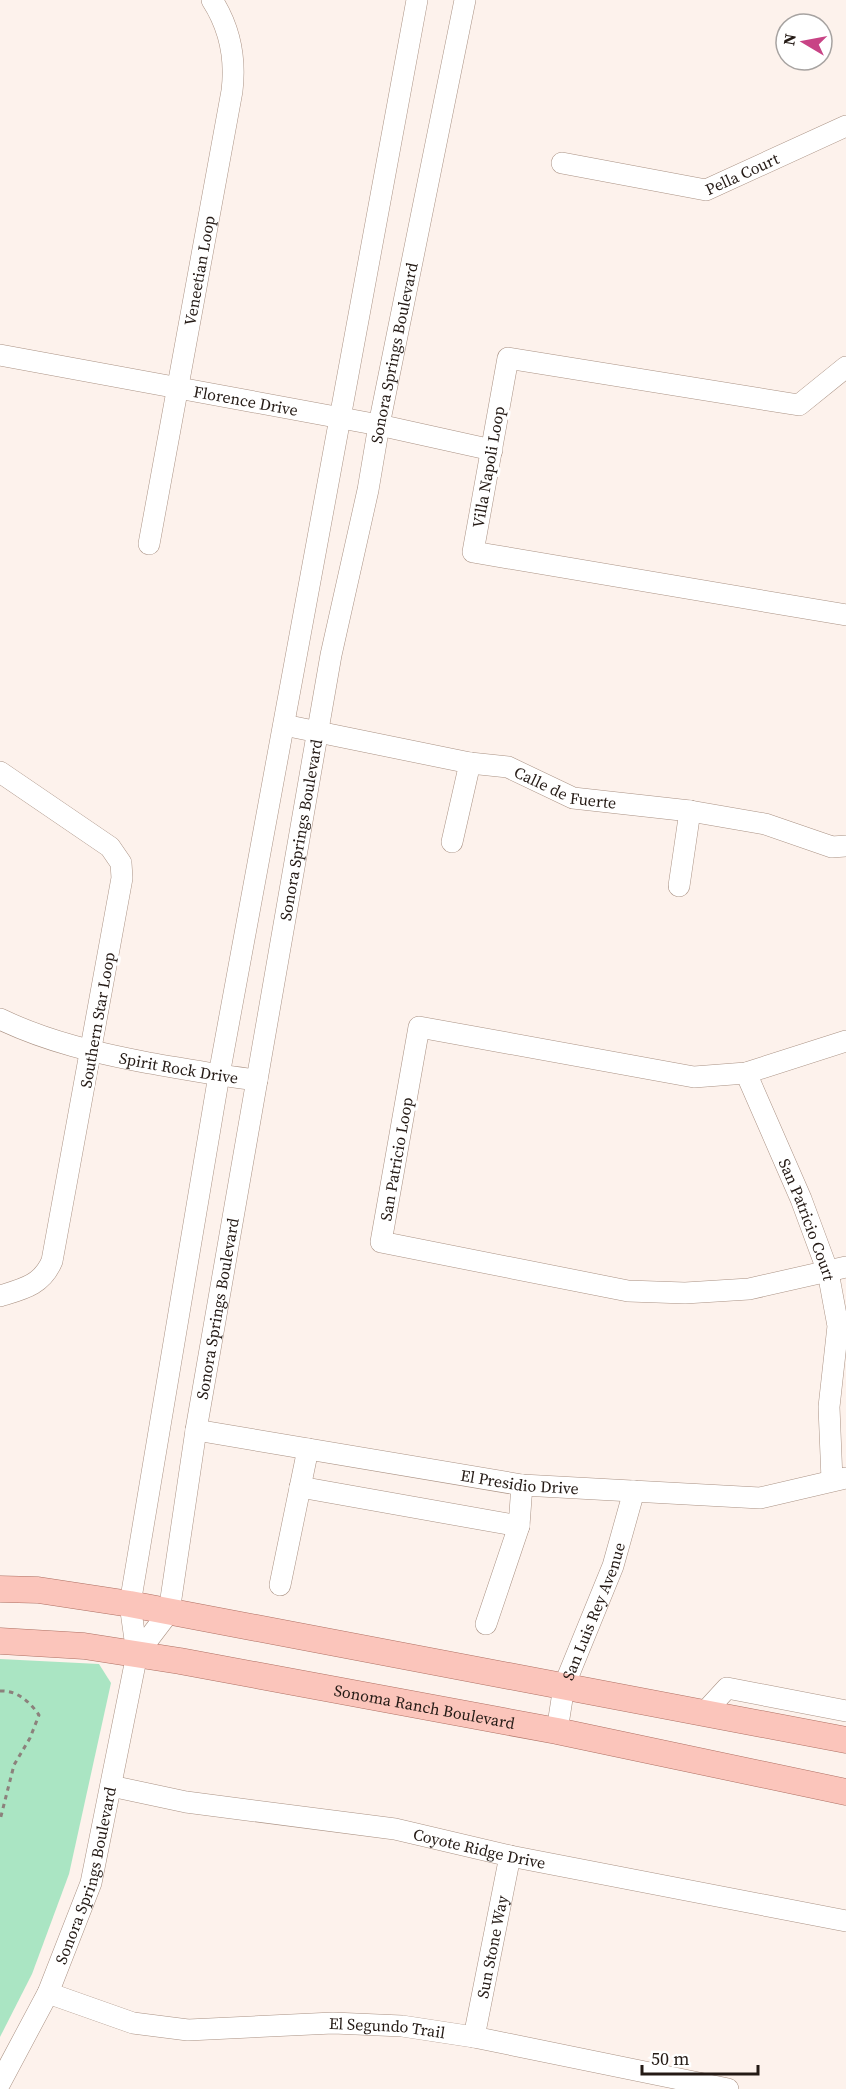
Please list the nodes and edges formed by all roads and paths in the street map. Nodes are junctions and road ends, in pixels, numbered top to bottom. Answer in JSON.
{"nodes":[{"id":1,"x":212,"y":0,"type":"edge"},
{"id":2,"x":417,"y":0,"type":"edge"},
{"id":3,"x":465,"y":0,"type":"edge"},
{"id":4,"x":846,"y":126,"type":"edge"},
{"id":5,"x":562,"y":163,"type":"dead end"},
{"id":6,"x":0,"y":355,"type":"edge"},
{"id":7,"x":846,"y":367,"type":"edge"},
{"id":8,"x":177,"y":388,"type":"junction"},
{"id":9,"x":340,"y":418,"type":"junction"},
{"id":10,"x":379,"y":425,"type":"junction"},
{"id":11,"x":492,"y":450,"type":"junction"},
{"id":12,"x":149,"y":544,"type":"dead end"},
{"id":13,"x":846,"y":615,"type":"edge"},
{"id":14,"x":284,"y":725,"type":"junction"},
{"id":15,"x":318,"y":732,"type":"junction"},
{"id":16,"x":470,"y":763,"type":"junction"},
{"id":17,"x":0,"y":772,"type":"edge"},
{"id":18,"x":690,"y":811,"type":"junction"},
{"id":19,"x":452,"y":842,"type":"dead end"},
{"id":20,"x":846,"y":846,"type":"edge"},
{"id":21,"x":679,"y":886,"type":"dead end"},
{"id":22,"x":0,"y":1019,"type":"edge"},
{"id":23,"x":846,"y":1041,"type":"edge"},
{"id":24,"x":92,"y":1052,"type":"junction"},
{"id":25,"x":746,"y":1073,"type":"junction"},
{"id":26,"x":219,"y":1075,"type":"junction"},
{"id":27,"x":257,"y":1080,"type":"junction"},
{"id":28,"x":837,"y":1269,"type":"edge"},
{"id":29,"x":0,"y":1296,"type":"edge"},
{"id":30,"x":196,"y":1430,"type":"junction"},
{"id":31,"x":308,"y":1449,"type":"junction"},
{"id":32,"x":839,"y":1479,"type":"edge"},
{"id":33,"x":522,"y":1485,"type":"junction"},
{"id":34,"x":300,"y":1487,"type":"junction"},
{"id":35,"x":634,"y":1491,"type":"junction"},
{"id":36,"x":519,"y":1526,"type":"junction"},
{"id":37,"x":280,"y":1585,"type":"dead end"},
{"id":38,"x":0,"y":1590,"type":"edge"},
{"id":39,"x":130,"y":1604,"type":"junction"},
{"id":40,"x":169,"y":1612,"type":"junction"},
{"id":41,"x":486,"y":1624,"type":"dead end"},
{"id":42,"x":0,"y":1641,"type":"edge"},
{"id":43,"x":137,"y":1654,"type":"junction"},
{"id":44,"x":564,"y":1686,"type":"junction"},
{"id":45,"x":0,"y":1691,"type":"edge"},
{"id":46,"x":846,"y":1711,"type":"edge"},
{"id":47,"x":704,"y":1713,"type":"junction"},
{"id":48,"x":556,"y":1731,"type":"junction"},
{"id":49,"x":846,"y":1740,"type":"edge"},
{"id":50,"x":111,"y":1786,"type":"junction"},
{"id":51,"x":846,"y":1792,"type":"edge"},
{"id":52,"x":0,"y":1820,"type":"edge"},
{"id":53,"x":510,"y":1856,"type":"junction"},
{"id":54,"x":846,"y":1921,"type":"edge"},
{"id":55,"x":48,"y":1993,"type":"junction"},
{"id":56,"x":474,"y":2037,"type":"junction"},
{"id":57,"x":0,"y":2083,"type":"edge"},
{"id":58,"x":728,"y":2089,"type":"edge"}],
"edges":[{"from":1,"to":8,"type":"street","name":"Veneetian Loop"},
{"from":2,"to":9,"type":"street","name":"Sonora Springs Boulevard"},
{"from":3,"to":10,"type":"street","name":"Sonora Springs Boulevard"},
{"from":4,"to":5,"type":"street","name":"Pella Court"},
{"from":6,"to":8,"type":"street","name":"Florence Drive"},
{"from":7,"to":11,"type":"street","name":"Villa Napoli Loop"},
{"from":8,"to":9,"type":"street","name":"Florence Drive"},
{"from":8,"to":12,"type":"street","name":"Veneetian Loop"},
{"from":9,"to":10,"type":"street","name":"Florence Drive"},
{"from":9,"to":14,"type":"street","name":"Sonora Springs Boulevard"},
{"from":10,"to":11,"type":"street","name":"Florence Drive"},
{"from":10,"to":15,"type":"street","name":"Sonora Springs Boulevard"},
{"from":11,"to":13,"type":"street","name":"Villa Napoli Loop"},
{"from":14,"to":15,"type":"street","name":"Calle de Fuerte"},
{"from":14,"to":26,"type":"street","name":"Sonora Springs Boulevard"},
{"from":15,"to":16,"type":"street","name":"Calle de Fuerte"},
{"from":15,"to":27,"type":"street","name":"Sonora Springs Boulevard"},
{"from":16,"to":18,"type":"street","name":"Calle de Fuerte"},
{"from":16,"to":19,"type":"street"},
{"from":17,"to":24,"type":"street","name":"Southern Star Loop"},
{"from":18,"to":20,"type":"street","name":"Calle de Fuerte"},
{"from":18,"to":21,"type":"street"},
{"from":22,"to":24,"type":"street","name":"Spirit Rock Drive"},
{"from":23,"to":25,"type":"street"},
{"from":24,"to":26,"type":"street","name":"Spirit Rock Drive"},
{"from":24,"to":29,"type":"street","name":"Southern Star Loop"},
{"from":25,"to":28,"type":"street","name":"San Patricio Court"},
{"from":25,"to":28,"type":"street","name":"San Patricio Loop"},
{"from":26,"to":27,"type":"street","name":"Spirit Rock Drive"},
{"from":26,"to":39,"type":"street","name":"Sonora Springs Boulevard"},
{"from":27,"to":30,"type":"street","name":"Sonora Springs Boulevard"},
{"from":28,"to":32,"type":"street","name":"San Patricio Court"},
{"from":30,"to":31,"type":"street","name":"El Presidio Drive"},
{"from":30,"to":40,"type":"street","name":"Sonora Springs Boulevard"},
{"from":31,"to":33,"type":"street","name":"El Presidio Drive"},
{"from":31,"to":34,"type":"street"},
{"from":32,"to":35,"type":"street","name":"El Presidio Drive"},
{"from":33,"to":35,"type":"street","name":"El Presidio Drive"},
{"from":33,"to":36,"type":"street"},
{"from":34,"to":36,"type":"street"},
{"from":34,"to":37,"type":"street"},
{"from":35,"to":44,"type":"street","name":"San Luis Rey Avenue"},
{"from":36,"to":41,"type":"street"},
{"from":38,"to":39,"type":"main road"},
{"from":39,"to":40,"type":"main road"},
{"from":39,"to":43,"type":"street","name":"Sonora Springs Boulevard"},
{"from":40,"to":43,"type":"street","name":"Sonora Springs Boulevard"},
{"from":40,"to":44,"type":"main road"},
{"from":42,"to":43,"type":"main road","name":"Sonoma Ranch Boulevard"},
{"from":43,"to":48,"type":"main road","name":"Sonoma Ranch Boulevard"},
{"from":43,"to":50,"type":"street","name":"Sonora Springs Boulevard"},
{"from":44,"to":47,"type":"main road"},
{"from":44,"to":48,"type":"street","name":"San Luis Rey Avenue"},
{"from":45,"to":52,"type":"path"},
{"from":46,"to":47,"type":"street"},
{"from":47,"to":49,"type":"main road"},
{"from":48,"to":51,"type":"main road","name":"Sonoma Ranch Boulevard"},
{"from":50,"to":53,"type":"street","name":"Coyote Ridge Drive"},
{"from":50,"to":55,"type":"street","name":"Sonora Springs Boulevard"},
{"from":53,"to":54,"type":"street","name":"Coyote Ridge Drive"},
{"from":53,"to":56,"type":"street","name":"Sun Stone Way"},
{"from":55,"to":56,"type":"street","name":"El Segundo Trail"},
{"from":55,"to":57,"type":"street","name":"Sonora Springs Boulevard"},
{"from":56,"to":58,"type":"street","name":"El Segundo Trail"}]}
